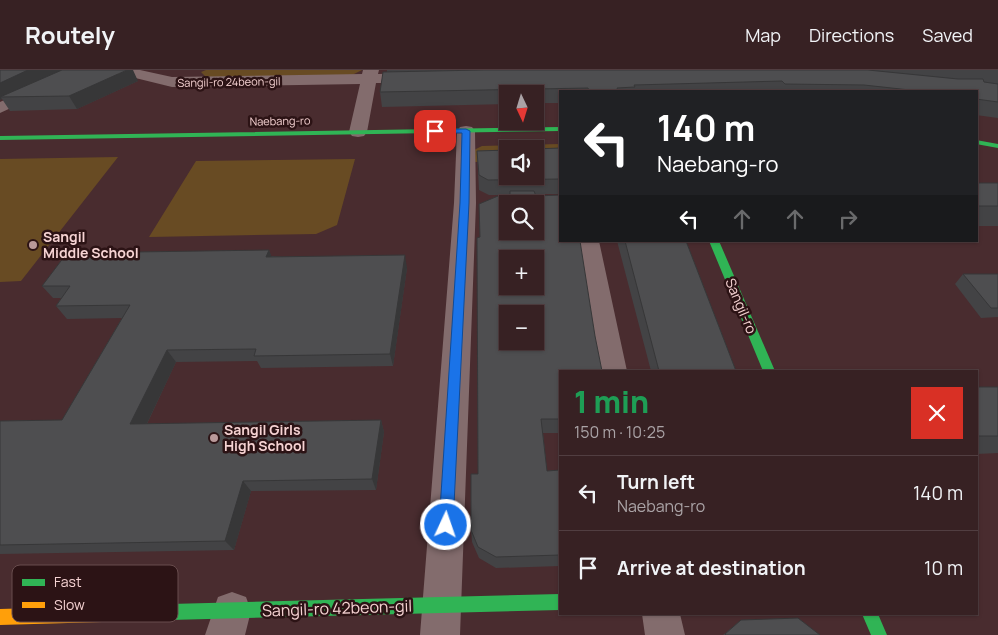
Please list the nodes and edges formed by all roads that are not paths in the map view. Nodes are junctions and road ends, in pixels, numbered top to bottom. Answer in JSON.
{"nodes":[{"id":1,"x":82,"y":70,"type":"edge"},
{"id":2,"x":120,"y":70,"type":"edge"},
{"id":3,"x":196,"y":70,"type":"edge"},
{"id":4,"x":370,"y":74,"type":"edge"},
{"id":5,"x":434,"y":78,"type":"edge"},
{"id":6,"x":172,"y":82,"type":"junction"},
{"id":7,"x":0,"y":108,"type":"edge"},
{"id":8,"x":559,"y":129,"type":"edge"},
{"id":9,"x":466,"y":131,"type":"junction"},
{"id":10,"x":358,"y":132,"type":"junction"},
{"id":11,"x":0,"y":138,"type":"edge"},
{"id":12,"x":978,"y":142,"type":"edge"},
{"id":13,"x":998,"y":146,"type":"edge"},
{"id":14,"x":588,"y":242,"type":"edge"},
{"id":15,"x":714,"y":242,"type":"edge"},
{"id":16,"x":613,"y":370,"type":"edge"},
{"id":17,"x":768,"y":370,"type":"edge"},
{"id":18,"x":559,"y":602,"type":"edge"},
{"id":19,"x":661,"y":615,"type":"edge"},
{"id":20,"x":870,"y":615,"type":"edge"},
{"id":21,"x":441,"y":620,"type":"edge"},
{"id":22,"x":178,"y":622,"type":"edge"},
{"id":23,"x":228,"y":623,"type":"edge"},
{"id":24,"x":665,"y":635,"type":"edge"},
{"id":25,"x":879,"y":635,"type":"edge"}],
"edges":[{"from":1,"to":7,"type":"street"},
{"from":2,"to":6,"type":"street","name":"Sangil-ro 24beon-gil"},
{"from":3,"to":6,"type":"street"},
{"from":4,"to":5,"type":"street","name":"Sangil-ro 24beon-gil"},
{"from":4,"to":6,"type":"street","name":"Sangil-ro 24beon-gil"},
{"from":4,"to":10,"type":"street"},
{"from":8,"to":9,"type":"street","name":"Naebang-ro"},
{"from":9,"to":10,"type":"street","name":"Naebang-ro"},
{"from":9,"to":21,"type":"street"},
{"from":10,"to":11,"type":"street","name":"Naebang-ro"},
{"from":12,"to":13,"type":"street"},
{"from":14,"to":16,"type":"street"},
{"from":15,"to":17,"type":"street","name":"Sangil-ro"},
{"from":18,"to":21,"type":"street","name":"Sangil-ro 42beon-gil"},
{"from":19,"to":24,"type":"street"},
{"from":20,"to":25,"type":"street"},
{"from":21,"to":23,"type":"street","name":"Sangil-ro 42beon-gil"},
{"from":22,"to":23,"type":"street","name":"Sangil-ro 42beon-gil"}]}
